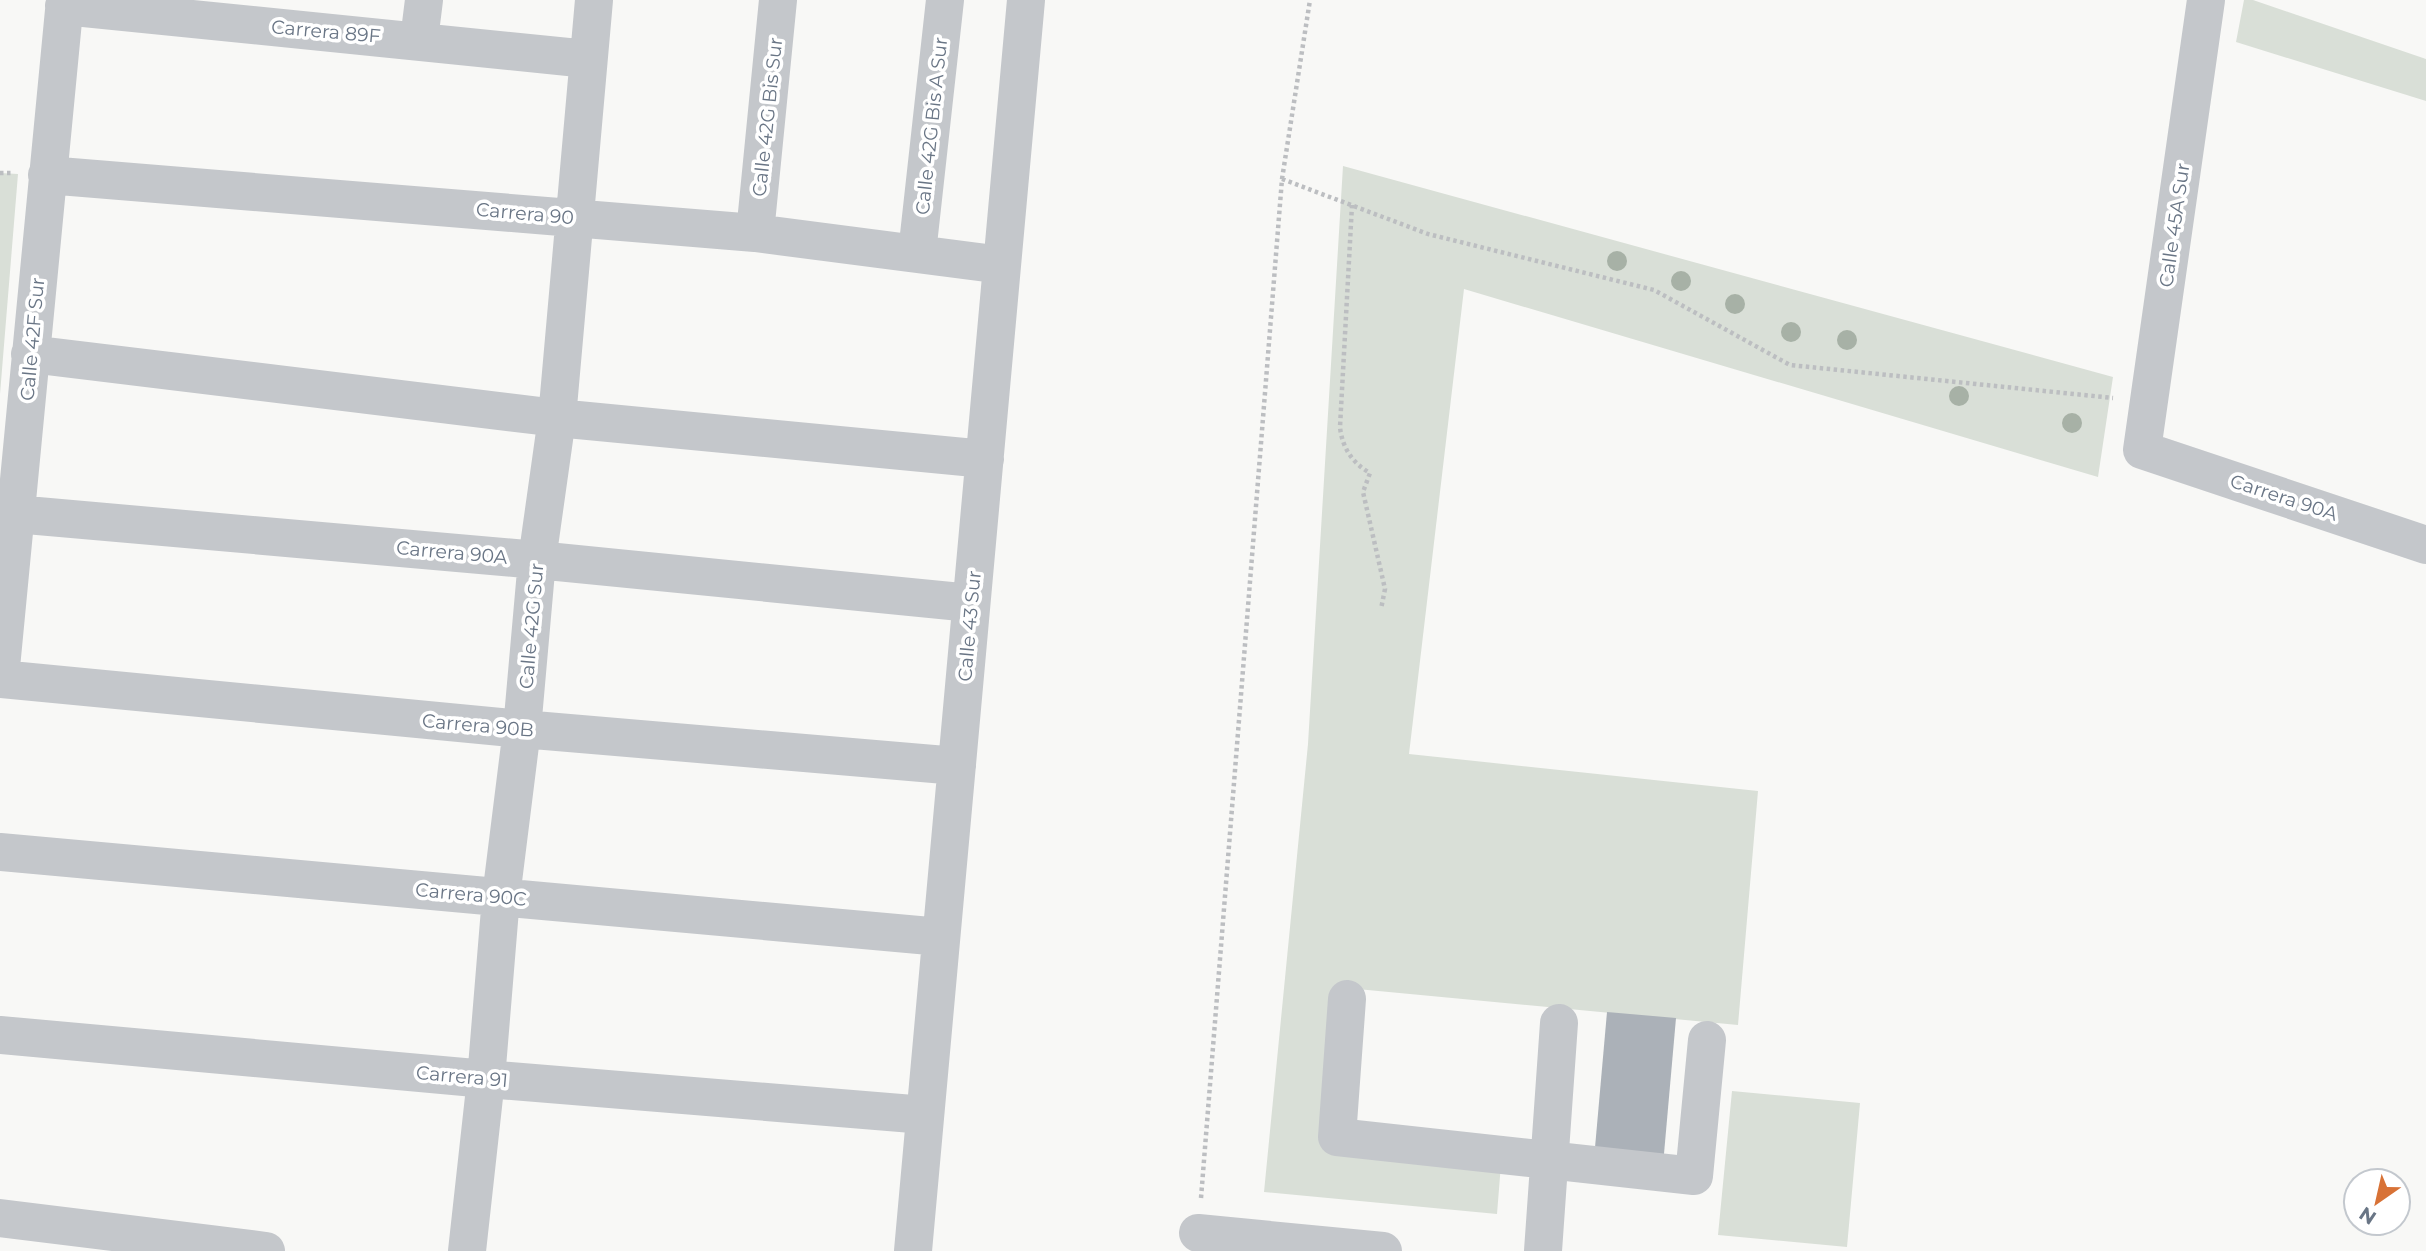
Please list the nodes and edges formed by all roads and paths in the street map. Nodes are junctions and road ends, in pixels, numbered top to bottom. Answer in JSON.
{"nodes":[{"id":1,"x":424,"y":0,"type":"edge"},
{"id":2,"x":594,"y":0,"type":"edge"},
{"id":3,"x":778,"y":0,"type":"edge"},
{"id":4,"x":945,"y":0,"type":"edge"},
{"id":5,"x":1026,"y":0,"type":"edge"},
{"id":6,"x":1310,"y":0,"type":"edge"},
{"id":7,"x":2206,"y":0,"type":"edge"},
{"id":8,"x":64,"y":3,"type":"edge"},
{"id":9,"x":251,"y":12,"type":"edge"},
{"id":10,"x":419,"y":40,"type":"junction"},
{"id":11,"x":588,"y":59,"type":"junction"},
{"id":12,"x":47,"y":175,"type":"junction"},
{"id":13,"x":1282,"y":179,"type":"junction"},
{"id":14,"x":1352,"y":205,"type":"junction"},
{"id":15,"x":573,"y":217,"type":"junction"},
{"id":16,"x":755,"y":233,"type":"junction"},
{"id":17,"x":917,"y":253,"type":"junction"},
{"id":18,"x":1002,"y":265,"type":"junction"},
{"id":19,"x":30,"y":354,"type":"junction"},
{"id":20,"x":2149,"y":401,"type":"junction"},
{"id":21,"x":12,"y":417,"type":"edge"},
{"id":22,"x":557,"y":418,"type":"junction"},
{"id":23,"x":2141,"y":450,"type":"joint"},
{"id":24,"x":985,"y":459,"type":"junction"},
{"id":25,"x":15,"y":514,"type":"junction"},
{"id":26,"x":2426,"y":545,"type":"edge"},
{"id":27,"x":537,"y":560,"type":"junction"},
{"id":28,"x":971,"y":603,"type":"junction"},
{"id":29,"x":1381,"y":609,"type":"dead end"},
{"id":30,"x":0,"y":678,"type":"edge"},
{"id":31,"x":522,"y":729,"type":"junction"},
{"id":32,"x":957,"y":766,"type":"junction"},
{"id":33,"x":0,"y":852,"type":"edge"},
{"id":34,"x":502,"y":897,"type":"junction"},
{"id":35,"x":942,"y":937,"type":"junction"},
{"id":36,"x":1347,"y":999,"type":"dead end"},
{"id":37,"x":1559,"y":1023,"type":"dead end"},
{"id":38,"x":0,"y":1035,"type":"edge"},
{"id":39,"x":1707,"y":1040,"type":"dead end"},
{"id":40,"x":486,"y":1079,"type":"junction"},
{"id":41,"x":925,"y":1115,"type":"junction"},
{"id":42,"x":1549,"y":1160,"type":"junction"},
{"id":43,"x":0,"y":1218,"type":"edge"},
{"id":44,"x":1198,"y":1233,"type":"joint"},
{"id":45,"x":266,"y":1251,"type":"edge"},
{"id":46,"x":467,"y":1251,"type":"edge"},
{"id":47,"x":913,"y":1251,"type":"edge"},
{"id":48,"x":1383,"y":1251,"type":"edge"},
{"id":49,"x":1543,"y":1251,"type":"edge"}],
"edges":[{"from":1,"to":10,"type":"street"},
{"from":2,"to":11,"type":"street","name":"Calle 42G Sur"},
{"from":3,"to":16,"type":"street","name":"Calle 42G Bis Sur"},
{"from":4,"to":17,"type":"street","name":"Calle 42G Bis A Sur"},
{"from":5,"to":18,"type":"street","name":"Calle 43 Sur"},
{"from":6,"to":13,"type":"path"},
{"from":7,"to":20,"type":"street","name":"Calle 45A Sur"},
{"from":8,"to":9,"type":"street","name":"Carrera 89F"},
{"from":8,"to":12,"type":"street","name":"Calle 42F Sur"},
{"from":9,"to":10,"type":"street","name":"Carrera 89F"},
{"from":10,"to":11,"type":"street","name":"Carrera 89F"},
{"from":11,"to":15,"type":"street","name":"Calle 42G Sur"},
{"from":12,"to":15,"type":"street","name":"Carrera 90"},
{"from":12,"to":19,"type":"street","name":"Calle 42F Sur"},
{"from":13,"to":14,"type":"path"},
{"from":13,"to":44,"type":"path"},
{"from":14,"to":20,"type":"path"},
{"from":14,"to":29,"type":"path"},
{"from":15,"to":16,"type":"street","name":"Carrera 90"},
{"from":15,"to":22,"type":"street","name":"Calle 42G Sur"},
{"from":16,"to":17,"type":"street","name":"Carrera 90"},
{"from":17,"to":18,"type":"street","name":"Carrera 90"},
{"from":18,"to":24,"type":"street","name":"Calle 43 Sur"},
{"from":19,"to":21,"type":"street","name":"Calle 42F Sur"},
{"from":19,"to":22,"type":"street"},
{"from":20,"to":23,"type":"street","name":"Calle 45A Sur"},
{"from":21,"to":25,"type":"street","name":"Calle 42F Sur"},
{"from":22,"to":24,"type":"street"},
{"from":22,"to":27,"type":"street","name":"Calle 42G Sur"},
{"from":23,"to":26,"type":"street","name":"Carrera 90A"},
{"from":24,"to":28,"type":"street","name":"Calle 43 Sur"},
{"from":25,"to":27,"type":"street","name":"Carrera 90A"},
{"from":25,"to":30,"type":"street","name":"Calle 42F Sur"},
{"from":27,"to":28,"type":"street","name":"Carrera 90A"},
{"from":27,"to":31,"type":"street","name":"Calle 42G Sur"},
{"from":28,"to":32,"type":"street","name":"Calle 43 Sur"},
{"from":30,"to":31,"type":"street","name":"Carrera 90B"},
{"from":31,"to":32,"type":"street","name":"Carrera 90B"},
{"from":31,"to":34,"type":"street","name":"Calle 42G Sur"},
{"from":32,"to":35,"type":"street","name":"Calle 43 Sur"},
{"from":33,"to":34,"type":"street","name":"Carrera 90C"},
{"from":34,"to":35,"type":"street","name":"Carrera 90C"},
{"from":34,"to":40,"type":"street","name":"Calle 42G Sur"},
{"from":35,"to":41,"type":"street","name":"Calle 43 Sur"},
{"from":36,"to":42,"type":"street"},
{"from":37,"to":42,"type":"street"},
{"from":38,"to":40,"type":"street","name":"Carrera 91"},
{"from":39,"to":42,"type":"street"},
{"from":40,"to":41,"type":"street","name":"Carrera 91"},
{"from":40,"to":46,"type":"street","name":"Calle 42G Sur"},
{"from":41,"to":47,"type":"street","name":"Calle 43 Sur"},
{"from":42,"to":49,"type":"street"},
{"from":43,"to":45,"type":"street"},
{"from":44,"to":48,"type":"street"}]}
